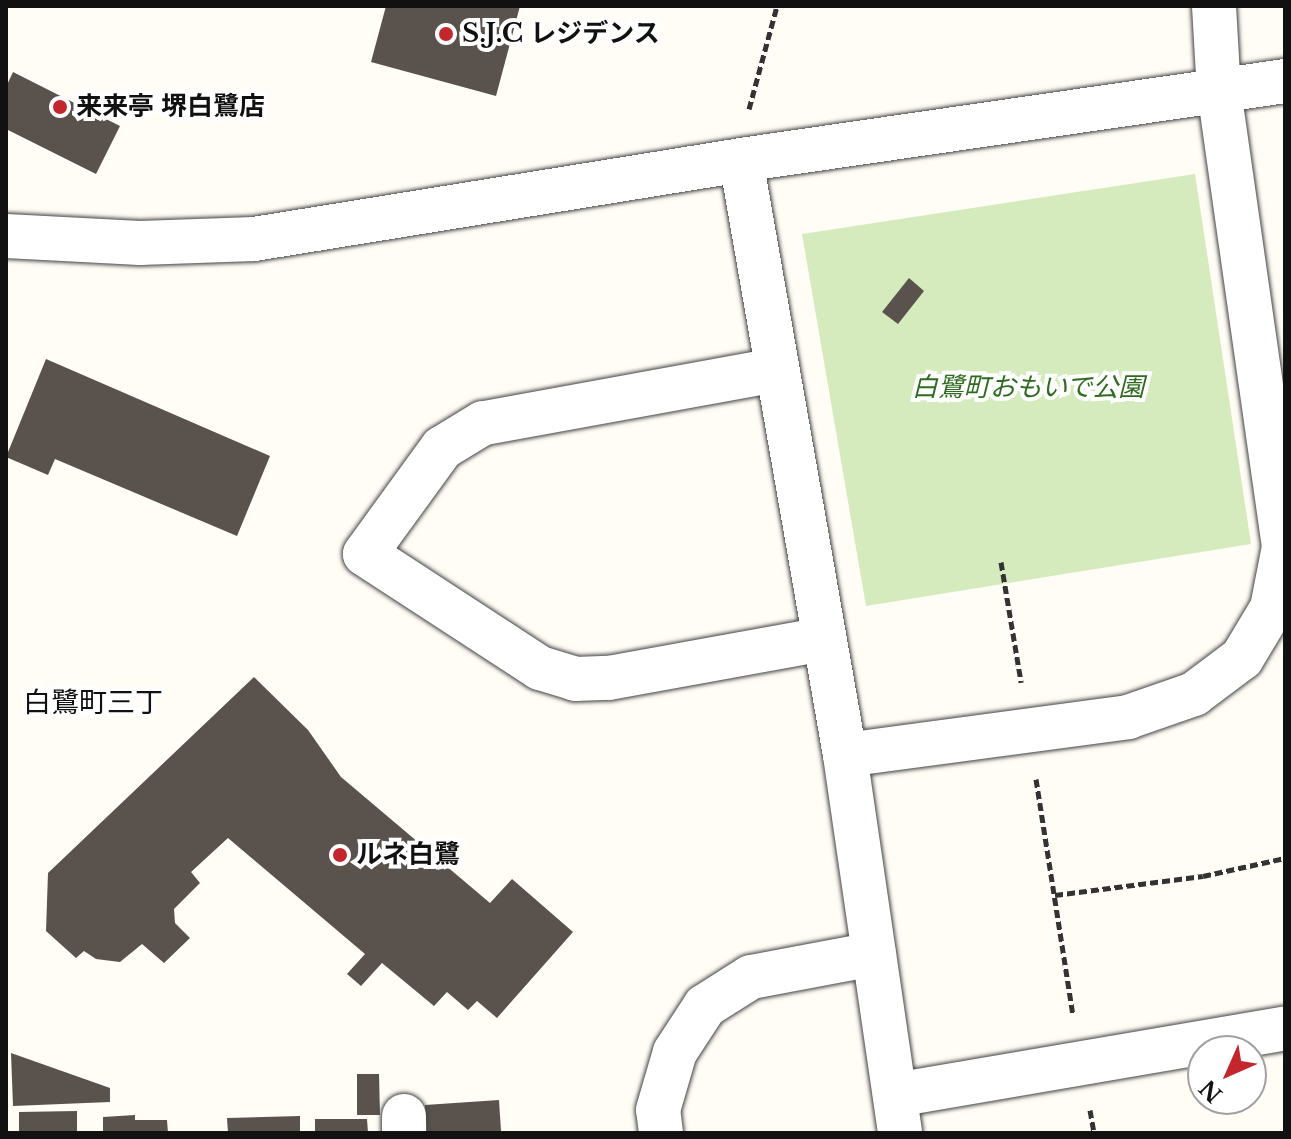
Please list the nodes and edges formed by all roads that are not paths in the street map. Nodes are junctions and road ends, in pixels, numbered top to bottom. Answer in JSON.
{"nodes":[{"id":1,"x":1214,"y":6,"type":"edge"},
{"id":2,"x":1285,"y":81,"type":"edge"},
{"id":3,"x":1219,"y":93,"type":"junction"},
{"id":4,"x":741,"y":160,"type":"junction"},
{"id":5,"x":6,"y":236,"type":"edge"},
{"id":6,"x":1266,"y":294,"type":"edge"},
{"id":7,"x":776,"y":370,"type":"junction"},
{"id":8,"x":823,"y":639,"type":"junction"},
{"id":9,"x":845,"y":755,"type":"junction"},
{"id":10,"x":874,"y":954,"type":"junction"},
{"id":11,"x":1285,"y":1028,"type":"edge"},
{"id":12,"x":898,"y":1114,"type":"edge"},
{"id":13,"x":661,"y":1133,"type":"edge"}],
"edges":[{"from":1,"to":3,"type":"street"},
{"from":2,"to":3,"type":"street"},
{"from":3,"to":4,"type":"street"},
{"from":3,"to":6,"type":"street"},
{"from":4,"to":5,"type":"street"},
{"from":4,"to":7,"type":"street"},
{"from":6,"to":9,"type":"street"},
{"from":7,"to":8,"type":"street"},
{"from":7,"to":8,"type":"street"},
{"from":8,"to":9,"type":"street"},
{"from":9,"to":10,"type":"street"},
{"from":10,"to":12,"type":"street"},
{"from":10,"to":13,"type":"street"},
{"from":11,"to":12,"type":"street"}]}
